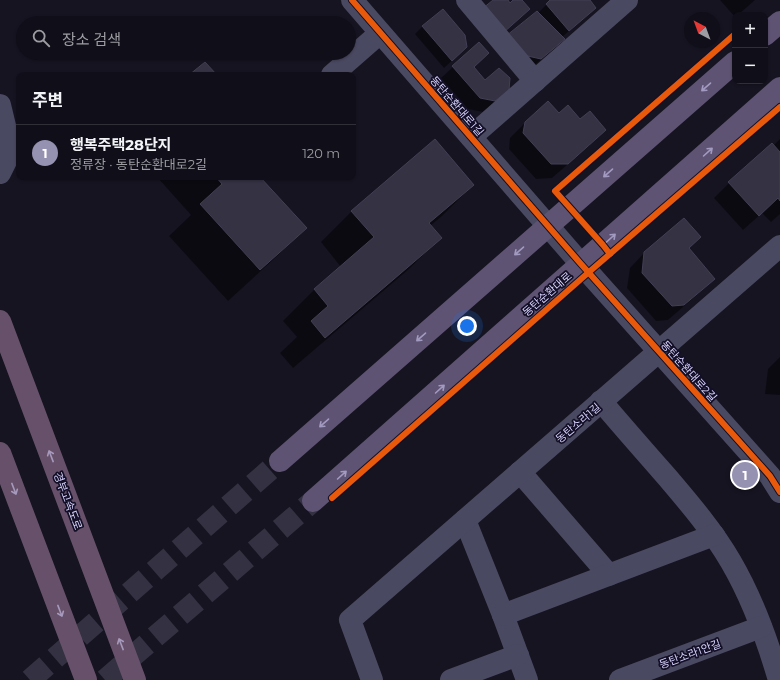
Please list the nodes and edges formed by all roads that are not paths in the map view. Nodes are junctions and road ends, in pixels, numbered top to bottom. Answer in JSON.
{"nodes":[{"id":1,"x":352,"y":0,"type":"edge"},
{"id":2,"x":627,"y":0,"type":"edge"},
{"id":3,"x":472,"y":2,"type":"edge"},
{"id":4,"x":780,"y":22,"type":"edge"},
{"id":5,"x":768,"y":32,"type":"edge"},
{"id":6,"x":380,"y":33,"type":"junction"},
{"id":7,"x":356,"y":54,"type":"edge"},
{"id":8,"x":349,"y":60,"type":"edge"},
{"id":9,"x":732,"y":65,"type":"edge"},
{"id":10,"x":335,"y":72,"type":"edge"},
{"id":11,"x":535,"y":81,"type":"junction"},
{"id":12,"x":780,"y":88,"type":"edge"},
{"id":13,"x":0,"y":105,"type":"edge"},
{"id":14,"x":471,"y":137,"type":"junction"},
{"id":15,"x":0,"y":173,"type":"edge"},
{"id":16,"x":548,"y":226,"type":"junction"},
{"id":17,"x":780,"y":246,"type":"edge"},
{"id":18,"x":581,"y":264,"type":"junction"},
{"id":19,"x":0,"y":321,"type":"edge"},
{"id":20,"x":658,"y":351,"type":"junction"},
{"id":21,"x":601,"y":401,"type":"junction"},
{"id":22,"x":0,"y":453,"type":"edge"},
{"id":23,"x":280,"y":461,"type":"tunnel mouth"},
{"id":24,"x":520,"y":472,"type":"junction"},
{"id":25,"x":780,"y":492,"type":"edge"},
{"id":26,"x":313,"y":501,"type":"tunnel mouth"},
{"id":27,"x":465,"y":520,"type":"junction"},
{"id":28,"x":714,"y":535,"type":"junction"},
{"id":29,"x":609,"y":574,"type":"junction"},
{"id":30,"x":503,"y":615,"type":"junction"},
{"id":31,"x":761,"y":627,"type":"junction"},
{"id":32,"x":518,"y":654,"type":"junction"},
{"id":33,"x":86,"y":680,"type":"edge"},
{"id":34,"x":135,"y":680,"type":"edge"},
{"id":35,"x":372,"y":680,"type":"edge"},
{"id":36,"x":451,"y":680,"type":"edge"},
{"id":37,"x":528,"y":680,"type":"edge"},
{"id":38,"x":620,"y":680,"type":"edge"},
{"id":39,"x":779,"y":680,"type":"edge"}],
"edges":[{"from":1,"to":6,"type":"street","name":"동탄순환대로1길"},
{"from":2,"to":11,"type":"street"},
{"from":3,"to":11,"type":"street"},
{"from":4,"to":5,"type":"main road"},
{"from":6,"to":7,"type":"street"},
{"from":6,"to":14,"type":"street","name":"동탄순환대로1길"},
{"from":8,"to":10,"type":"street"},
{"from":9,"to":16,"type":"main road","one_way":true},
{"from":11,"to":14,"type":"street"},
{"from":18,"to":12,"type":"main road","name":"동탄순환대로","one_way":true},
{"from":13,"to":15,"type":"street"},
{"from":14,"to":16,"type":"street","name":"동탄순환대로1길"},
{"from":16,"to":18,"type":"street","name":"동탄순환대로1길"},
{"from":16,"to":23,"type":"main road","one_way":true},
{"from":17,"to":20,"type":"street"},
{"from":18,"to":20,"type":"street","name":"동탄순환대로2길"},
{"from":26,"to":18,"type":"main road","name":"동탄순환대로","one_way":true},
{"from":34,"to":19,"type":"highway","name":"경부고속도로","one_way":true},
{"from":20,"to":21,"type":"street"},
{"from":20,"to":25,"type":"street","name":"동탄순환대로2길"},
{"from":21,"to":24,"type":"street","name":"동탄소라1길"},
{"from":21,"to":28,"type":"street","name":"동탄소라1길"},
{"from":22,"to":33,"type":"highway","one_way":true},
{"from":24,"to":27,"type":"street","name":"동탄소라1길"},
{"from":24,"to":29,"type":"street"},
{"from":27,"to":30,"type":"street"},
{"from":27,"to":35,"type":"street","name":"동탄소라1길"},
{"from":28,"to":29,"type":"street"},
{"from":28,"to":31,"type":"street","name":"동탄소라1길"},
{"from":29,"to":30,"type":"street"},
{"from":30,"to":32,"type":"street"},
{"from":31,"to":38,"type":"street","name":"동탄소라1안길"},
{"from":31,"to":39,"type":"street","name":"동탄소라1길"},
{"from":32,"to":36,"type":"street"},
{"from":32,"to":37,"type":"street"}]}
